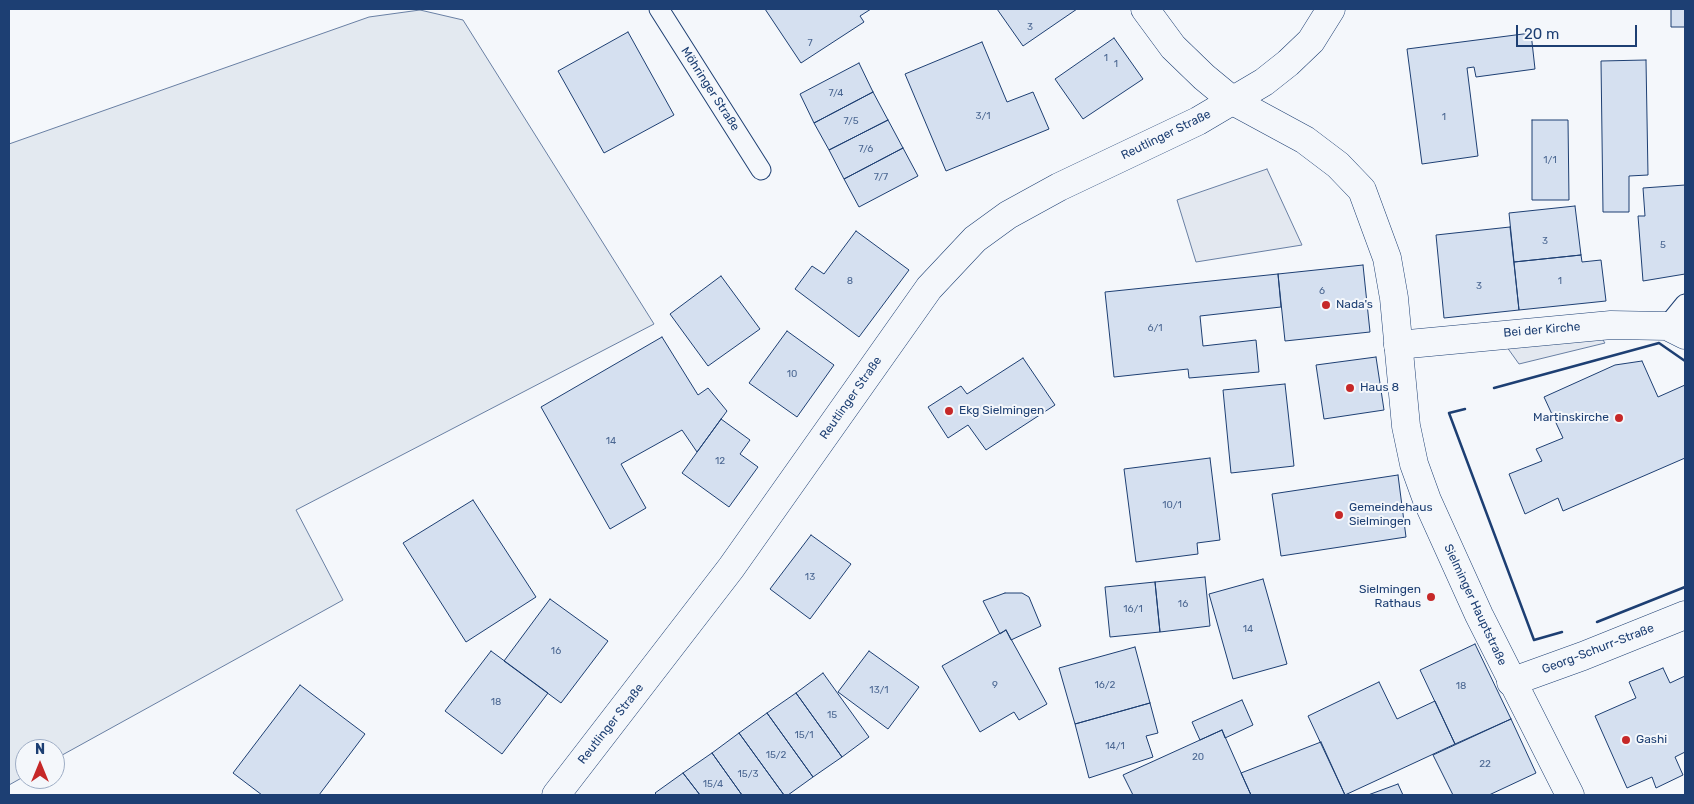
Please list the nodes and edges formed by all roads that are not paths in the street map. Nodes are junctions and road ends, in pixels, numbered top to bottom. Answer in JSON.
{"nodes":[{"id":1,"x":658,"y":9,"type":"edge"},
{"id":2,"x":1145,"y":9,"type":"edge"},
{"id":3,"x":1332,"y":9,"type":"edge"},
{"id":4,"x":1233,"y":101,"type":"junction"},
{"id":5,"x":761,"y":170,"type":"dead end"},
{"id":6,"x":1685,"y":304,"type":"edge"},
{"id":7,"x":1676,"y":330,"type":"edge"},
{"id":8,"x":1398,"y":344,"type":"junction"},
{"id":9,"x":1685,"y":615,"type":"edge"},
{"id":10,"x":1511,"y":682,"type":"junction"},
{"id":11,"x":556,"y":795,"type":"edge"},
{"id":12,"x":1570,"y":795,"type":"edge"}],
"edges":[{"from":1,"to":5,"type":"lane","name":"Möhringer Straße"},
{"from":2,"to":4,"type":"street"},
{"from":3,"to":4,"type":"street","name":"Reutlinger Straße"},
{"from":4,"to":8,"type":"street","name":"Sielminger Hauptstraße"},
{"from":4,"to":11,"type":"street","name":"Reutlinger Straße"},
{"from":6,"to":7,"type":"lane"},
{"from":7,"to":8,"type":"street","name":"Bei der Kirche"},
{"from":8,"to":10,"type":"street","name":"Sielminger Hauptstraße"},
{"from":9,"to":10,"type":"street","name":"Georg-Schurr-Straße"},
{"from":10,"to":12,"type":"street","name":"Sielminger Hauptstraße"}]}
